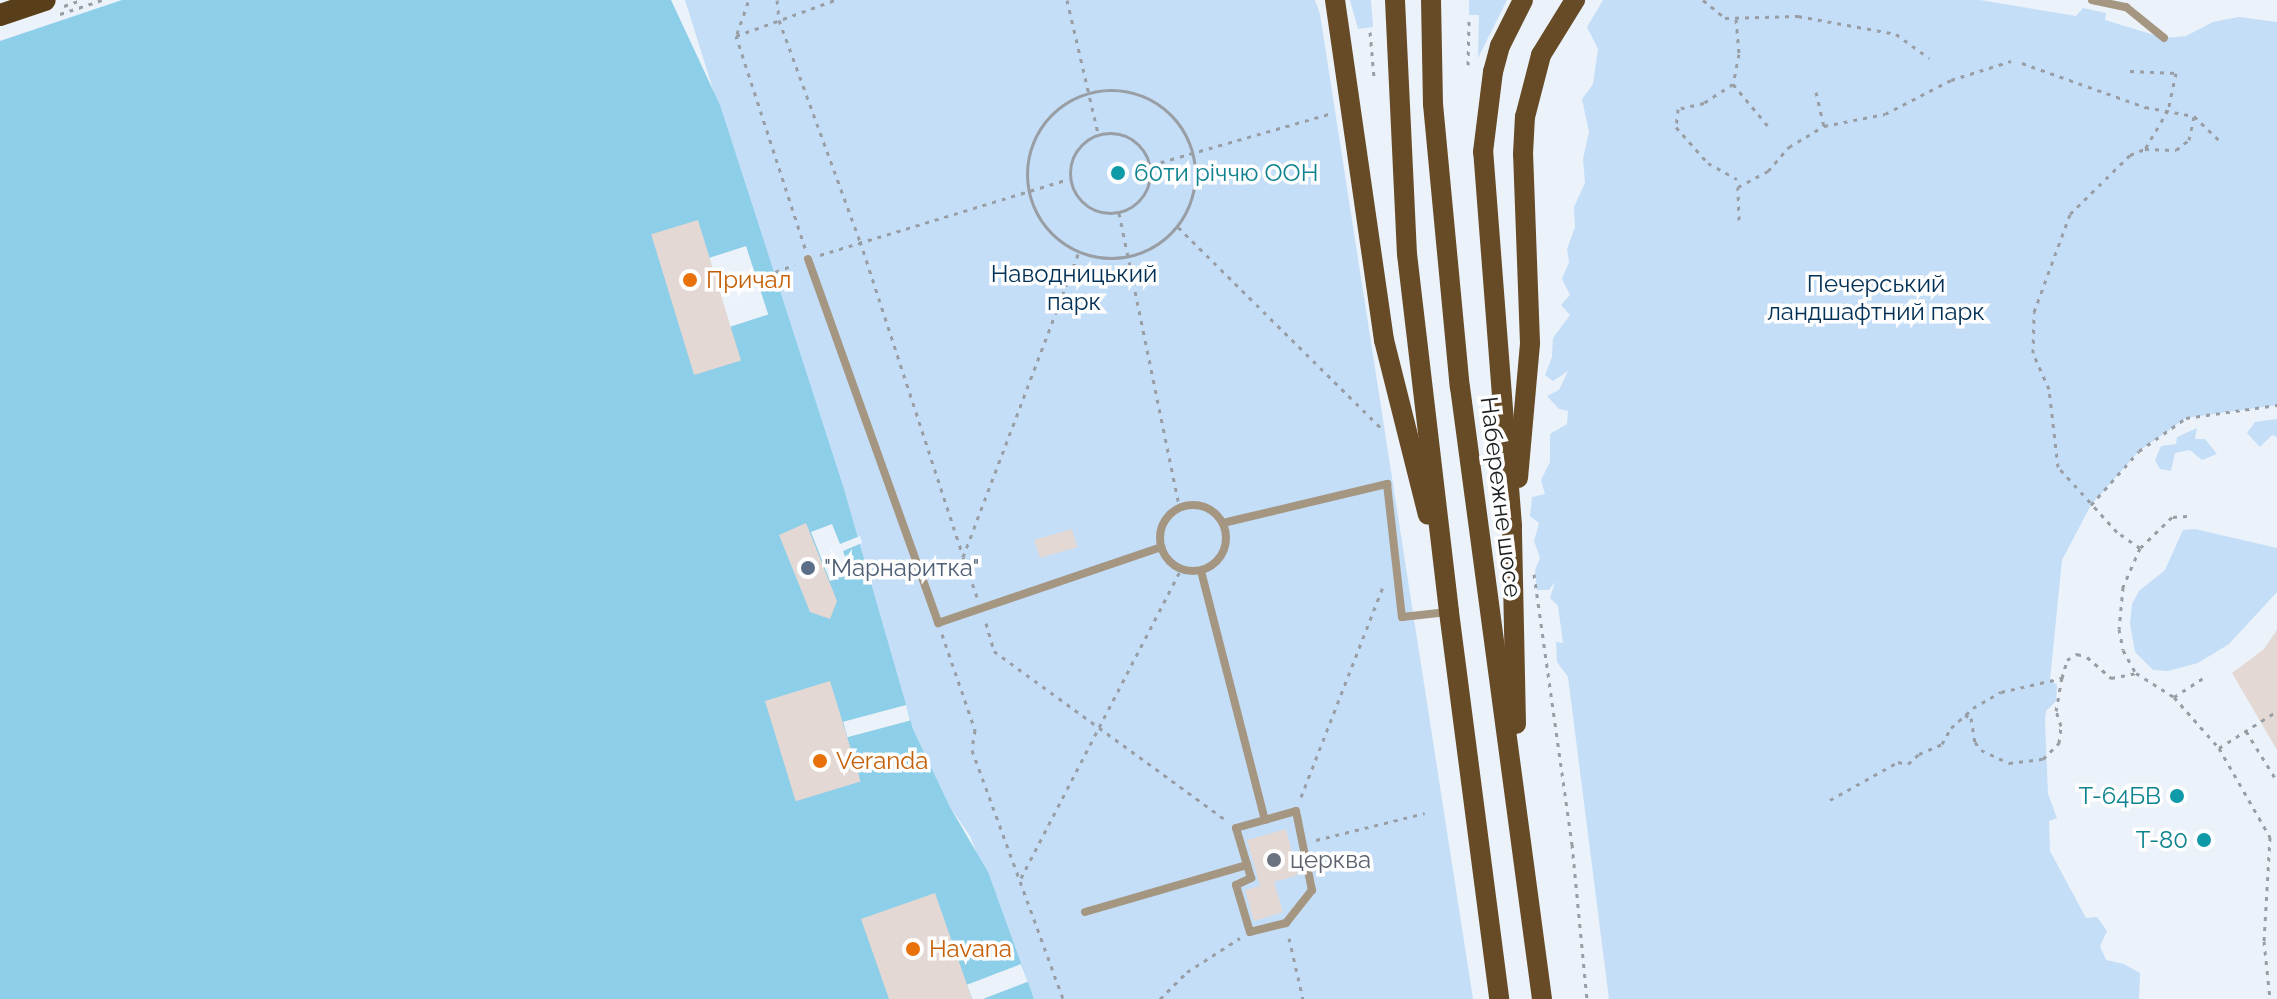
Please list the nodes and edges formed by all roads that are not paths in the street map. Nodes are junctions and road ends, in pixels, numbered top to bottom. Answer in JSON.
{"nodes":[{"id":1,"x":45,"y":0,"type":"edge"},
{"id":2,"x":1335,"y":0,"type":"edge"},
{"id":3,"x":1395,"y":0,"type":"edge"},
{"id":4,"x":1523,"y":0,"type":"edge"},
{"id":5,"x":1575,"y":0,"type":"edge"},
{"id":6,"x":2092,"y":0,"type":"edge"},
{"id":7,"x":2128,"y":3,"type":"edge"},
{"id":8,"x":1433,"y":7,"type":"edge"},
{"id":9,"x":0,"y":15,"type":"edge"},
{"id":10,"x":2164,"y":38,"type":"dead end"},
{"id":11,"x":808,"y":259,"type":"road end"},
{"id":12,"x":1223,"y":523,"type":"junction"},
{"id":13,"x":1512,"y":526,"type":"junction"},
{"id":14,"x":1161,"y":547,"type":"junction"},
{"id":15,"x":1201,"y":571,"type":"junction"},
{"id":16,"x":1448,"y":602,"type":"junction"},
{"id":17,"x":1515,"y":790,"type":"junction"},
{"id":18,"x":1265,"y":820,"type":"junction"},
{"id":19,"x":1247,"y":865,"type":"junction"},
{"id":20,"x":1085,"y":912,"type":"dead end"},
{"id":21,"x":1499,"y":999,"type":"edge"},
{"id":22,"x":1542,"y":999,"type":"edge"}],
"edges":[{"from":1,"to":9,"type":"highway"},
{"from":2,"to":16,"type":"main road"},
{"from":3,"to":16,"type":"main road"},
{"from":4,"to":13,"type":"main road"},
{"from":5,"to":13,"type":"main road"},
{"from":6,"to":7,"type":"lane"},
{"from":7,"to":10,"type":"lane"},
{"from":8,"to":17,"type":"main road","name":"Набережне шосе"},
{"from":11,"to":14,"type":"lane"},
{"from":12,"to":14,"type":"lane"},
{"from":12,"to":15,"type":"lane"},
{"from":12,"to":16,"type":"lane"},
{"from":13,"to":17,"type":"main road"},
{"from":14,"to":15,"type":"lane"},
{"from":15,"to":18,"type":"lane"},
{"from":16,"to":21,"type":"main road"},
{"from":17,"to":22,"type":"main road","name":"Набережне шосе"},
{"from":18,"to":19,"type":"lane"},
{"from":18,"to":19,"type":"lane"},
{"from":19,"to":20,"type":"lane"}]}
